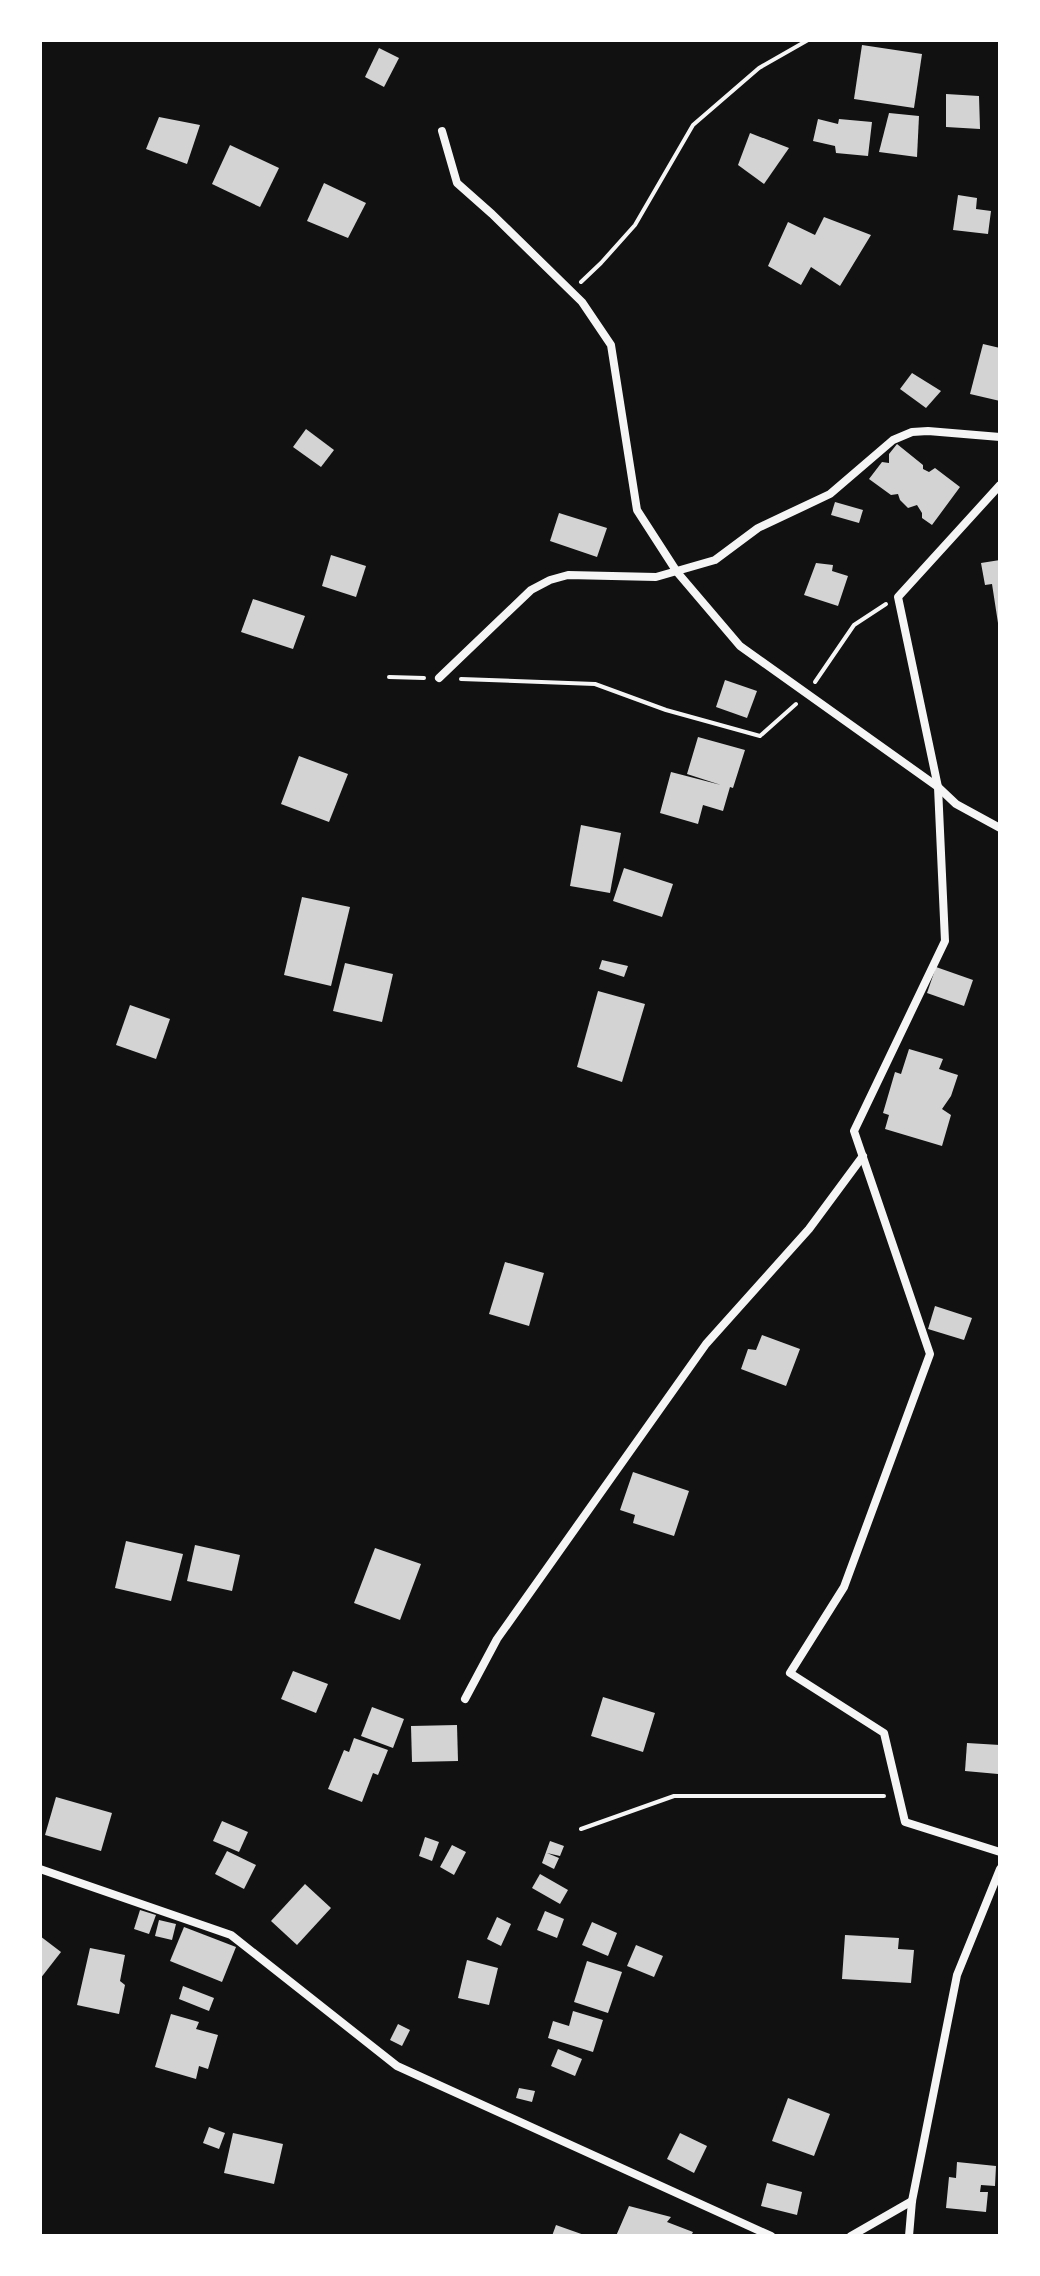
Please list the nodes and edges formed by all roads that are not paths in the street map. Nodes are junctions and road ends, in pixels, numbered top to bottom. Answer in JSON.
{"nodes":[{"id":1,"x":442,"y":131,"type":"dead end"},
{"id":2,"x":1000,"y":437,"type":"edge"},
{"id":3,"x":1000,"y":485,"type":"edge"},
{"id":4,"x":677,"y":572,"type":"junction"},
{"id":5,"x":439,"y":678,"type":"road end"},
{"id":6,"x":938,"y":787,"type":"junction"},
{"id":7,"x":1000,"y":828,"type":"edge"},
{"id":8,"x":863,"y":1156,"type":"junction"},
{"id":9,"x":465,"y":1699,"type":"dead end"},
{"id":10,"x":1000,"y":1852,"type":"edge"},
{"id":11,"x":40,"y":1869,"type":"edge"},
{"id":12,"x":1000,"y":1869,"type":"edge"},
{"id":13,"x":912,"y":2201,"type":"junction"},
{"id":14,"x":771,"y":2236,"type":"edge"},
{"id":15,"x":851,"y":2236,"type":"edge"},
{"id":16,"x":909,"y":2236,"type":"edge"}],
"edges":[{"from":1,"to":4,"type":"street"},
{"from":2,"to":4,"type":"street"},
{"from":3,"to":6,"type":"street"},
{"from":4,"to":5,"type":"street"},
{"from":4,"to":6,"type":"street"},
{"from":6,"to":7,"type":"street"},
{"from":6,"to":8,"type":"street"},
{"from":8,"to":9,"type":"street"},
{"from":8,"to":10,"type":"street"},
{"from":11,"to":14,"type":"street"},
{"from":12,"to":13,"type":"street"},
{"from":13,"to":15,"type":"street"},
{"from":13,"to":16,"type":"street"}]}
